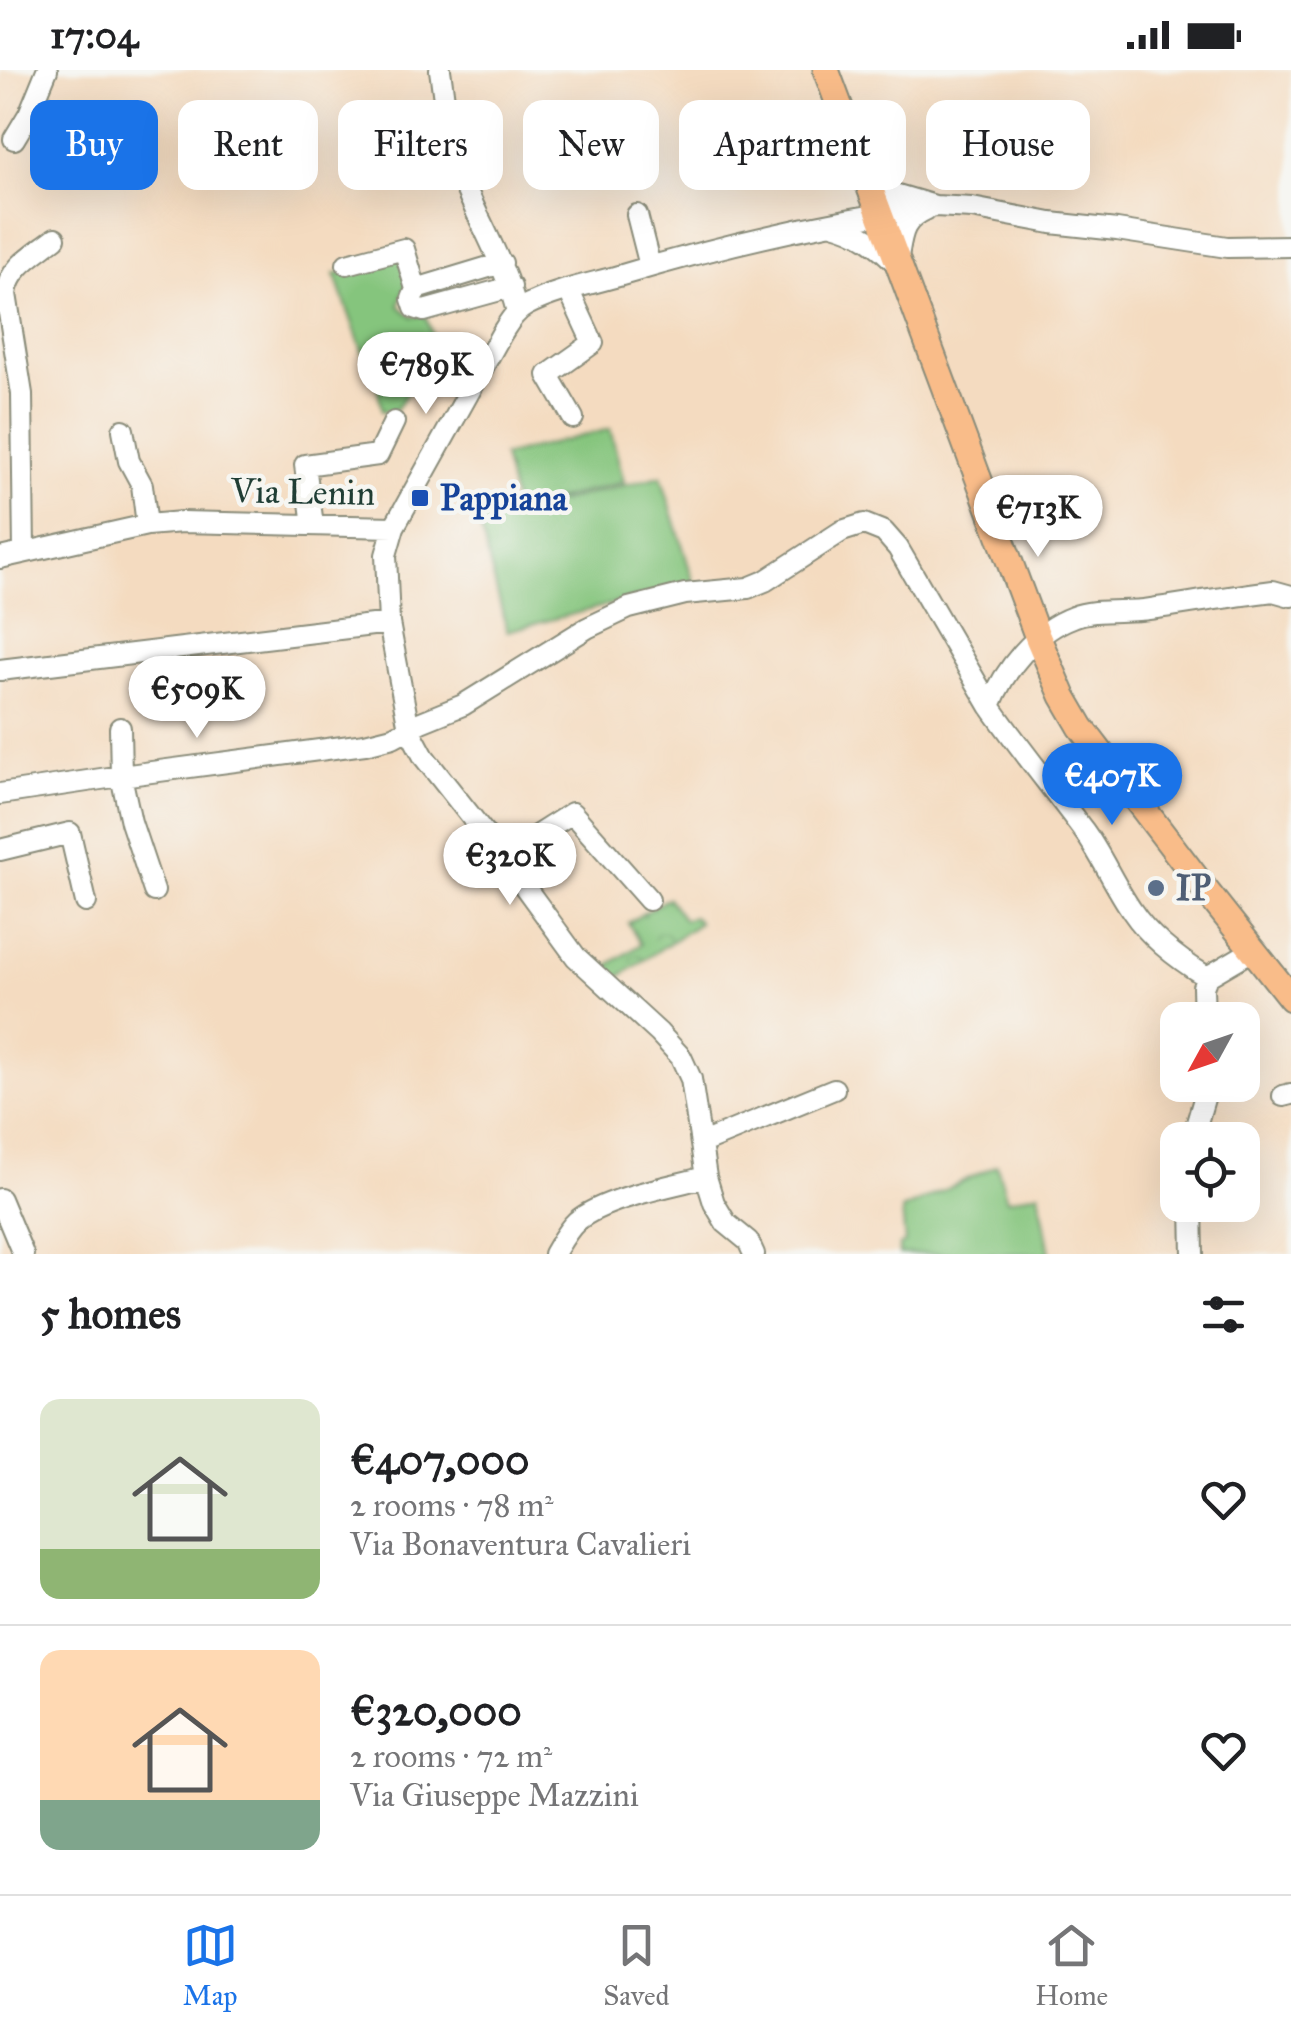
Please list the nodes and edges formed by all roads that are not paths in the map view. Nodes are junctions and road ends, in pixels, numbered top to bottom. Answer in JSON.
{"nodes":[{"id":1,"x":47,"y":70,"type":"edge"},
{"id":2,"x":440,"y":70,"type":"edge"},
{"id":3,"x":826,"y":70,"type":"edge"},
{"id":4,"x":837,"y":100,"type":"edge"},
{"id":5,"x":14,"y":140,"type":"dead end"},
{"id":6,"x":861,"y":190,"type":"edge"},
{"id":7,"x":871,"y":190,"type":"edge"},
{"id":8,"x":887,"y":190,"type":"edge"},
{"id":9,"x":935,"y":206,"type":"junction"},
{"id":10,"x":880,"y":213,"type":"junction"},
{"id":11,"x":637,"y":215,"type":"dead end"},
{"id":12,"x":831,"y":224,"type":"junction"},
{"id":13,"x":55,"y":238,"type":"dead end"},
{"id":14,"x":1291,"y":246,"type":"edge"},
{"id":15,"x":347,"y":264,"type":"dead end"},
{"id":16,"x":502,"y":264,"type":"junction"},
{"id":17,"x":897,"y":264,"type":"junction"},
{"id":18,"x":650,"y":266,"type":"junction"},
{"id":19,"x":511,"y":287,"type":"junction"},
{"id":20,"x":416,"y":289,"type":"junction"},
{"id":21,"x":569,"y":290,"type":"junction"},
{"id":22,"x":518,"y":312,"type":"junction"},
{"id":23,"x":573,"y":418,"type":"dead end"},
{"id":24,"x":394,"y":422,"type":"dead end"},
{"id":25,"x":123,"y":430,"type":"dead end"},
{"id":26,"x":147,"y":525,"type":"junction"},
{"id":27,"x":314,"y":525,"type":"junction"},
{"id":28,"x":394,"y":527,"type":"junction"},
{"id":29,"x":24,"y":552,"type":"junction"},
{"id":30,"x":0,"y":558,"type":"edge"},
{"id":31,"x":1290,"y":596,"type":"edge"},
{"id":32,"x":1291,"y":604,"type":"edge"},
{"id":33,"x":390,"y":623,"type":"junction"},
{"id":34,"x":1038,"y":638,"type":"junction"},
{"id":35,"x":0,"y":670,"type":"edge"},
{"id":36,"x":990,"y":706,"type":"junction"},
{"id":37,"x":120,"y":728,"type":"dead end"},
{"id":38,"x":409,"y":729,"type":"junction"},
{"id":39,"x":121,"y":776,"type":"junction"},
{"id":40,"x":0,"y":794,"type":"edge"},
{"id":41,"x":0,"y":850,"type":"edge"},
{"id":42,"x":503,"y":857,"type":"junction"},
{"id":43,"x":154,"y":891,"type":"dead end"},
{"id":44,"x":649,"y":900,"type":"dead end"},
{"id":45,"x":86,"y":902,"type":"dead end"},
{"id":46,"x":1253,"y":950,"type":"junction"},
{"id":47,"x":1207,"y":977,"type":"junction"},
{"id":48,"x":1291,"y":997,"type":"edge"},
{"id":49,"x":1203,"y":1002,"type":"edge"},
{"id":50,"x":834,"y":1089,"type":"dead end"},
{"id":51,"x":702,"y":1143,"type":"junction"},
{"id":52,"x":706,"y":1176,"type":"junction"},
{"id":53,"x":0,"y":1199,"type":"edge"},
{"id":54,"x":1192,"y":1222,"type":"edge"},
{"id":55,"x":23,"y":1254,"type":"edge"},
{"id":56,"x":554,"y":1254,"type":"edge"},
{"id":57,"x":754,"y":1254,"type":"edge"},
{"id":58,"x":1193,"y":1254,"type":"edge"}],
"edges":[{"from":1,"to":5,"type":"street"},
{"from":2,"to":16,"type":"street"},
{"from":3,"to":4,"type":"main road"},
{"from":6,"to":12,"type":"street"},
{"from":7,"to":10,"type":"main road"},
{"from":8,"to":9,"type":"street"},
{"from":9,"to":10,"type":"street"},
{"from":9,"to":14,"type":"street"},
{"from":9,"to":17,"type":"street"},
{"from":10,"to":12,"type":"street"},
{"from":10,"to":17,"type":"main road"},
{"from":11,"to":18,"type":"street"},
{"from":12,"to":17,"type":"street"},
{"from":12,"to":18,"type":"street"},
{"from":13,"to":29,"type":"street"},
{"from":15,"to":20,"type":"street"},
{"from":16,"to":19,"type":"street"},
{"from":16,"to":20,"type":"street"},
{"from":17,"to":34,"type":"main road"},
{"from":18,"to":21,"type":"street"},
{"from":19,"to":20,"type":"street"},
{"from":19,"to":22,"type":"street"},
{"from":21,"to":22,"type":"street"},
{"from":21,"to":23,"type":"street"},
{"from":22,"to":28,"type":"street","name":"Via Lenin"},
{"from":24,"to":27,"type":"street"},
{"from":25,"to":26,"type":"street"},
{"from":26,"to":27,"type":"street","name":"Via Lenin"},
{"from":26,"to":29,"type":"street","name":"Via Lenin"},
{"from":27,"to":28,"type":"street","name":"Via Lenin"},
{"from":28,"to":33,"type":"street"},
{"from":29,"to":30,"type":"street","name":"Via Lenin"},
{"from":31,"to":32,"type":"street"},
{"from":31,"to":34,"type":"street"},
{"from":33,"to":35,"type":"street"},
{"from":33,"to":38,"type":"street"},
{"from":34,"to":36,"type":"street"},
{"from":34,"to":46,"type":"main road"},
{"from":36,"to":38,"type":"street"},
{"from":36,"to":47,"type":"street"},
{"from":37,"to":39,"type":"street"},
{"from":38,"to":39,"type":"street"},
{"from":38,"to":42,"type":"street"},
{"from":39,"to":40,"type":"street"},
{"from":39,"to":43,"type":"street"},
{"from":41,"to":45,"type":"street"},
{"from":42,"to":44,"type":"street"},
{"from":42,"to":51,"type":"street"},
{"from":46,"to":47,"type":"street"},
{"from":46,"to":48,"type":"main road"},
{"from":47,"to":49,"type":"street"},
{"from":50,"to":51,"type":"street"},
{"from":51,"to":52,"type":"street"},
{"from":52,"to":56,"type":"street"},
{"from":52,"to":57,"type":"street"},
{"from":53,"to":55,"type":"street"},
{"from":54,"to":58,"type":"street"}]}
